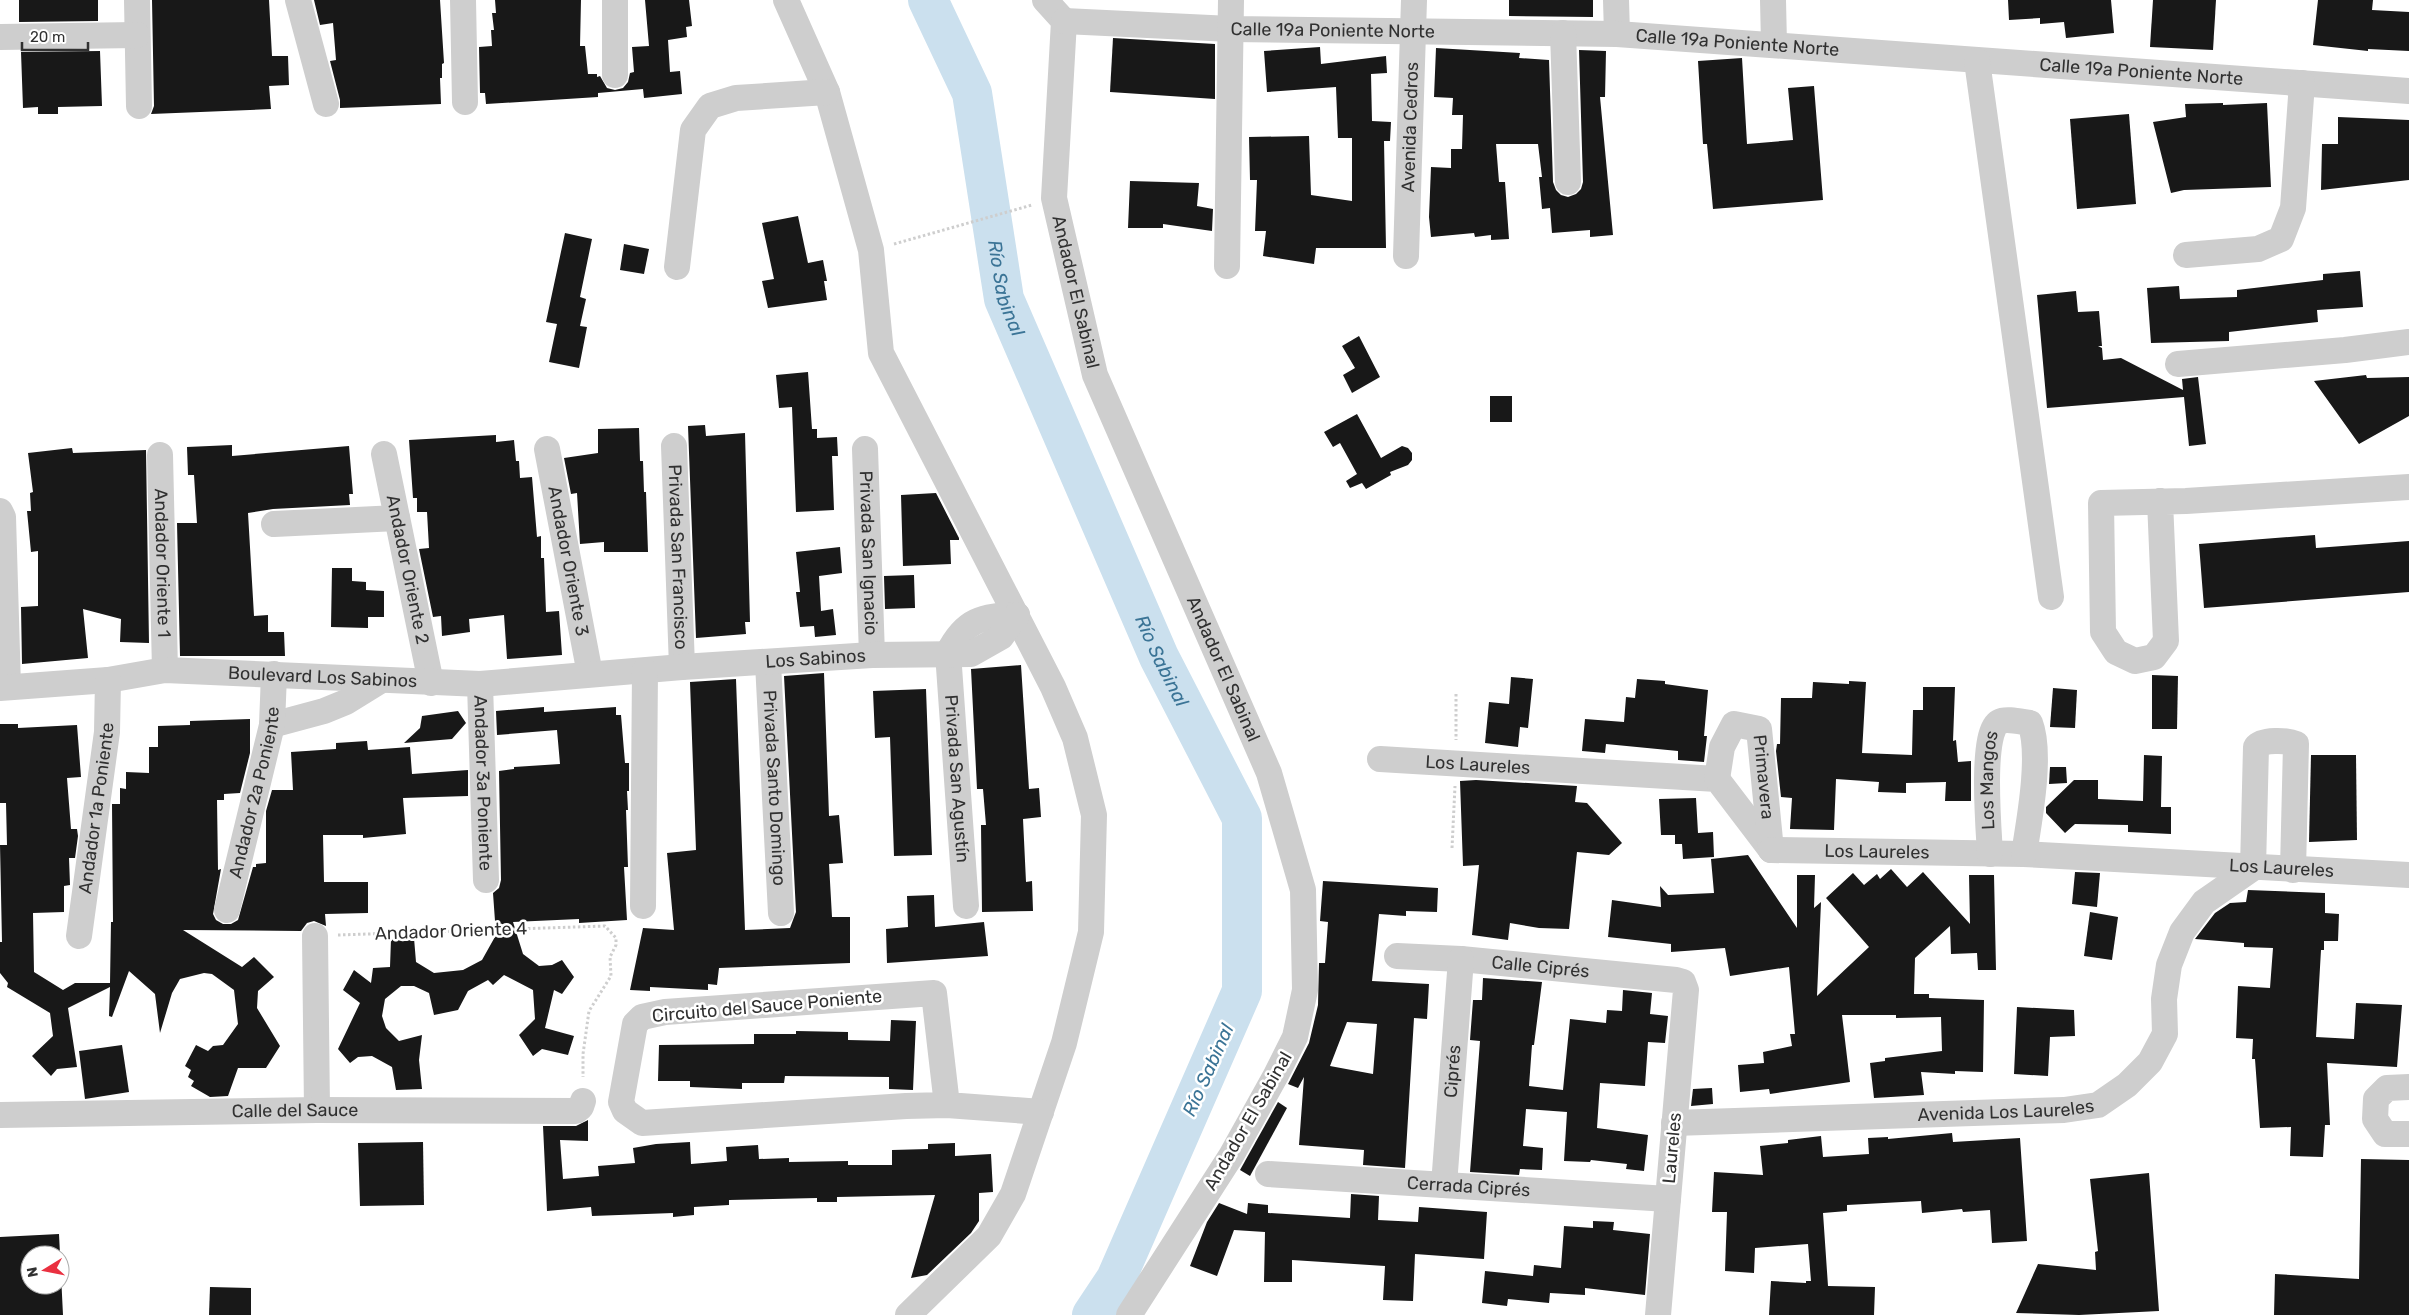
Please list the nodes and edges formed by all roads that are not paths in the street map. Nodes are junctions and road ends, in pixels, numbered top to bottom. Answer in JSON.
{"nodes":[{"id":1,"x":136,"y":0,"type":"edge"},
{"id":2,"x":298,"y":0,"type":"edge"},
{"id":3,"x":464,"y":0,"type":"edge"},
{"id":4,"x":615,"y":0,"type":"edge"},
{"id":5,"x":786,"y":0,"type":"edge"},
{"id":6,"x":1044,"y":0,"type":"edge"},
{"id":7,"x":1231,"y":0,"type":"edge"},
{"id":8,"x":1414,"y":0,"type":"edge"},
{"id":9,"x":1616,"y":0,"type":"edge"},
{"id":10,"x":1773,"y":0,"type":"edge"},
{"id":11,"x":1064,"y":22,"type":"junction"},
{"id":12,"x":1231,"y":29,"type":"junction"},
{"id":13,"x":1413,"y":30,"type":"junction"},
{"id":14,"x":1563,"y":33,"type":"junction"},
{"id":15,"x":1617,"y":34,"type":"junction"},
{"id":16,"x":137,"y":35,"type":"junction"},
{"id":17,"x":0,"y":37,"type":"edge"},
{"id":18,"x":1774,"y":44,"type":"junction"},
{"id":19,"x":1977,"y":61,"type":"junction"},
{"id":20,"x":615,"y":76,"type":"dead end"},
{"id":21,"x":2302,"y":83,"type":"junction"},
{"id":22,"x":2409,"y":91,"type":"edge"},
{"id":23,"x":827,"y":92,"type":"junction"},
{"id":24,"x":465,"y":102,"type":"dead end"},
{"id":25,"x":326,"y":104,"type":"dead end"},
{"id":26,"x":139,"y":106,"type":"dead end"},
{"id":27,"x":1568,"y":182,"type":"dead end"},
{"id":28,"x":2186,"y":255,"type":"dead end"},
{"id":29,"x":1406,"y":256,"type":"dead end"},
{"id":30,"x":1227,"y":266,"type":"dead end"},
{"id":31,"x":677,"y":268,"type":"dead end"},
{"id":32,"x":2409,"y":342,"type":"edge"},
{"id":33,"x":2178,"y":364,"type":"dead end"},
{"id":34,"x":674,"y":446,"type":"dead end"},
{"id":35,"x":547,"y":449,"type":"dead end"},
{"id":36,"x":865,"y":449,"type":"dead end"},
{"id":37,"x":384,"y":454,"type":"dead end"},
{"id":38,"x":160,"y":455,"type":"dead end"},
{"id":39,"x":2409,"y":487,"type":"edge"},
{"id":40,"x":2160,"y":502,"type":"junction"},
{"id":41,"x":0,"y":511,"type":"edge"},
{"id":42,"x":397,"y":518,"type":"junction"},
{"id":43,"x":274,"y":524,"type":"dead end"},
{"id":44,"x":2051,"y":596,"type":"dead end"},
{"id":45,"x":1017,"y":615,"type":"junction"},
{"id":46,"x":948,"y":653,"type":"junction"},
{"id":47,"x":872,"y":656,"type":"junction"},
{"id":48,"x":768,"y":663,"type":"junction"},
{"id":49,"x":682,"y":667,"type":"junction"},
{"id":50,"x":165,"y":670,"type":"junction"},
{"id":51,"x":645,"y":671,"type":"junction"},
{"id":52,"x":274,"y":674,"type":"junction"},
{"id":53,"x":590,"y":674,"type":"junction"},
{"id":54,"x":108,"y":680,"type":"junction"},
{"id":55,"x":380,"y":681,"type":"junction"},
{"id":56,"x":431,"y":683,"type":"junction"},
{"id":57,"x":480,"y":684,"type":"junction"},
{"id":58,"x":4,"y":688,"type":"edge"},
{"id":59,"x":272,"y":724,"type":"junction"},
{"id":60,"x":1380,"y":759,"type":"dead end"},
{"id":61,"x":1717,"y":779,"type":"junction"},
{"id":62,"x":1771,"y":850,"type":"junction"},
{"id":63,"x":1990,"y":854,"type":"junction"},
{"id":64,"x":2024,"y":854,"type":"junction"},
{"id":65,"x":2253,"y":868,"type":"junction"},
{"id":66,"x":2293,"y":870,"type":"junction"},
{"id":67,"x":2409,"y":874,"type":"edge"},
{"id":68,"x":486,"y":880,"type":"dead end"},
{"id":69,"x":643,"y":906,"type":"dead end"},
{"id":70,"x":966,"y":906,"type":"dead end"},
{"id":71,"x":227,"y":910,"type":"dead end"},
{"id":72,"x":781,"y":913,"type":"dead end"},
{"id":73,"x":79,"y":936,"type":"dead end"},
{"id":74,"x":315,"y":936,"type":"road end"},
{"id":75,"x":1397,"y":956,"type":"dead end"},
{"id":76,"x":1461,"y":959,"type":"junction"},
{"id":77,"x":1683,"y":982,"type":"joint"},
{"id":78,"x":2409,"y":1087,"type":"edge"},
{"id":79,"x":583,"y":1101,"type":"road end"},
{"id":80,"x":947,"y":1105,"type":"junction"},
{"id":81,"x":317,"y":1110,"type":"junction"},
{"id":82,"x":1041,"y":1112,"type":"junction"},
{"id":83,"x":0,"y":1115,"type":"edge"},
{"id":84,"x":1674,"y":1123,"type":"junction"},
{"id":85,"x":2409,"y":1134,"type":"edge"},
{"id":86,"x":1268,"y":1174,"type":"dead end"},
{"id":87,"x":1444,"y":1185,"type":"junction"},
{"id":88,"x":1668,"y":1200,"type":"junction"},
{"id":89,"x":908,"y":1315,"type":"edge"},
{"id":90,"x":1129,"y":1315,"type":"edge"},
{"id":91,"x":1658,"y":1315,"type":"edge"}],
"edges":[{"from":1,"to":16,"type":"street"},
{"from":2,"to":25,"type":"street"},
{"from":3,"to":24,"type":"street"},
{"from":4,"to":20,"type":"street"},
{"from":5,"to":23,"type":"street"},
{"from":6,"to":11,"type":"street"},
{"from":7,"to":12,"type":"street"},
{"from":8,"to":13,"type":"street","name":"Avenida Cedros"},
{"from":9,"to":15,"type":"street"},
{"from":10,"to":18,"type":"street"},
{"from":11,"to":12,"type":"street","name":"Calle 19a Poniente Norte"},
{"from":11,"to":90,"type":"street","name":"Andador El Sabinal"},
{"from":12,"to":13,"type":"street","name":"Calle 19a Poniente Norte"},
{"from":12,"to":30,"type":"street"},
{"from":13,"to":14,"type":"street","name":"Calle 19a Poniente Norte"},
{"from":13,"to":29,"type":"street","name":"Avenida Cedros"},
{"from":14,"to":15,"type":"street","name":"Calle 19a Poniente Norte"},
{"from":14,"to":27,"type":"street"},
{"from":15,"to":18,"type":"street","name":"Calle 19a Poniente Norte"},
{"from":16,"to":17,"type":"street"},
{"from":16,"to":26,"type":"street"},
{"from":18,"to":19,"type":"street","name":"Calle 19a Poniente Norte"},
{"from":19,"to":21,"type":"street","name":"Calle 19a Poniente Norte"},
{"from":19,"to":44,"type":"street"},
{"from":21,"to":22,"type":"street","name":"Calle 19a Poniente Norte"},
{"from":21,"to":28,"type":"street"},
{"from":23,"to":31,"type":"street"},
{"from":23,"to":45,"type":"street"},
{"from":32,"to":33,"type":"street"},
{"from":34,"to":49,"type":"street","name":"Privada San Francisco"},
{"from":35,"to":53,"type":"street","name":"Andador Oriente 3"},
{"from":36,"to":47,"type":"street","name":"Privada San Ignacio"},
{"from":37,"to":42,"type":"street","name":"Andador Oriente 2"},
{"from":38,"to":50,"type":"street","name":"Andador Oriente 1"},
{"from":39,"to":40,"type":"street"},
{"from":40,"to":40,"type":"street"},
{"from":41,"to":58,"type":"street"},
{"from":42,"to":43,"type":"street"},
{"from":42,"to":56,"type":"street","name":"Andador Oriente 2"},
{"from":45,"to":46,"type":"street","name":"Los Sabinos"},
{"from":45,"to":82,"type":"street"},
{"from":46,"to":47,"type":"street","name":"Los Sabinos"},
{"from":46,"to":70,"type":"street","name":"Privada San Agustín"},
{"from":47,"to":48,"type":"street","name":"Los Sabinos"},
{"from":48,"to":49,"type":"street","name":"Los Sabinos"},
{"from":48,"to":72,"type":"street","name":"Privada Santo Domingo"},
{"from":49,"to":51,"type":"street","name":"Los Sabinos"},
{"from":50,"to":52,"type":"street","name":"Boulevard Los Sabinos"},
{"from":50,"to":54,"type":"street","name":"Boulevard Los Sabinos"},
{"from":51,"to":53,"type":"street","name":"Boulevard Los Sabinos"},
{"from":51,"to":69,"type":"street"},
{"from":52,"to":55,"type":"street","name":"Boulevard Los Sabinos"},
{"from":52,"to":59,"type":"street","name":"Andador 2a Poniente"},
{"from":53,"to":57,"type":"street","name":"Boulevard Los Sabinos"},
{"from":54,"to":58,"type":"street","name":"Boulevard Los Sabinos"},
{"from":54,"to":73,"type":"street","name":"Andador 1a Poniente"},
{"from":55,"to":56,"type":"street","name":"Boulevard Los Sabinos"},
{"from":55,"to":59,"type":"street"},
{"from":56,"to":57,"type":"street","name":"Boulevard Los Sabinos"},
{"from":57,"to":68,"type":"street","name":"Andador 3a Poniente"},
{"from":59,"to":71,"type":"street","name":"Andador 2a Poniente"},
{"from":60,"to":61,"type":"street","name":"Los Laureles"},
{"from":61,"to":62,"type":"street"},
{"from":61,"to":62,"type":"street","name":"Primavera"},
{"from":62,"to":63,"type":"street","name":"Los Laureles"},
{"from":63,"to":64,"type":"street","name":"Los Laureles"},
{"from":63,"to":64,"type":"street","name":"Los Mangos"},
{"from":64,"to":65,"type":"street","name":"Los Laureles"},
{"from":65,"to":66,"type":"street","name":"Los Laureles"},
{"from":65,"to":66,"type":"street"},
{"from":65,"to":84,"type":"street","name":"Avenida Los Laureles"},
{"from":66,"to":67,"type":"street","name":"Los Laureles"},
{"from":74,"to":81,"type":"street"},
{"from":75,"to":76,"type":"street","name":"Calle Ciprés"},
{"from":76,"to":77,"type":"street","name":"Calle Ciprés"},
{"from":76,"to":87,"type":"street","name":"Ciprés"},
{"from":77,"to":84,"type":"street","name":"Laureles"},
{"from":78,"to":85,"type":"street"},
{"from":79,"to":81,"type":"street","name":"Calle del Sauce"},
{"from":80,"to":80,"type":"street","name":"Circuito del Sauce Poniente"},
{"from":80,"to":82,"type":"street","name":"Circuito del Sauce Poniente"},
{"from":81,"to":83,"type":"street","name":"Calle del Sauce"},
{"from":82,"to":89,"type":"street"},
{"from":84,"to":88,"type":"street","name":"Laureles"},
{"from":86,"to":87,"type":"street","name":"Cerrada Ciprés"},
{"from":87,"to":88,"type":"street","name":"Cerrada Ciprés"},
{"from":88,"to":91,"type":"street","name":"Laureles"}]}
